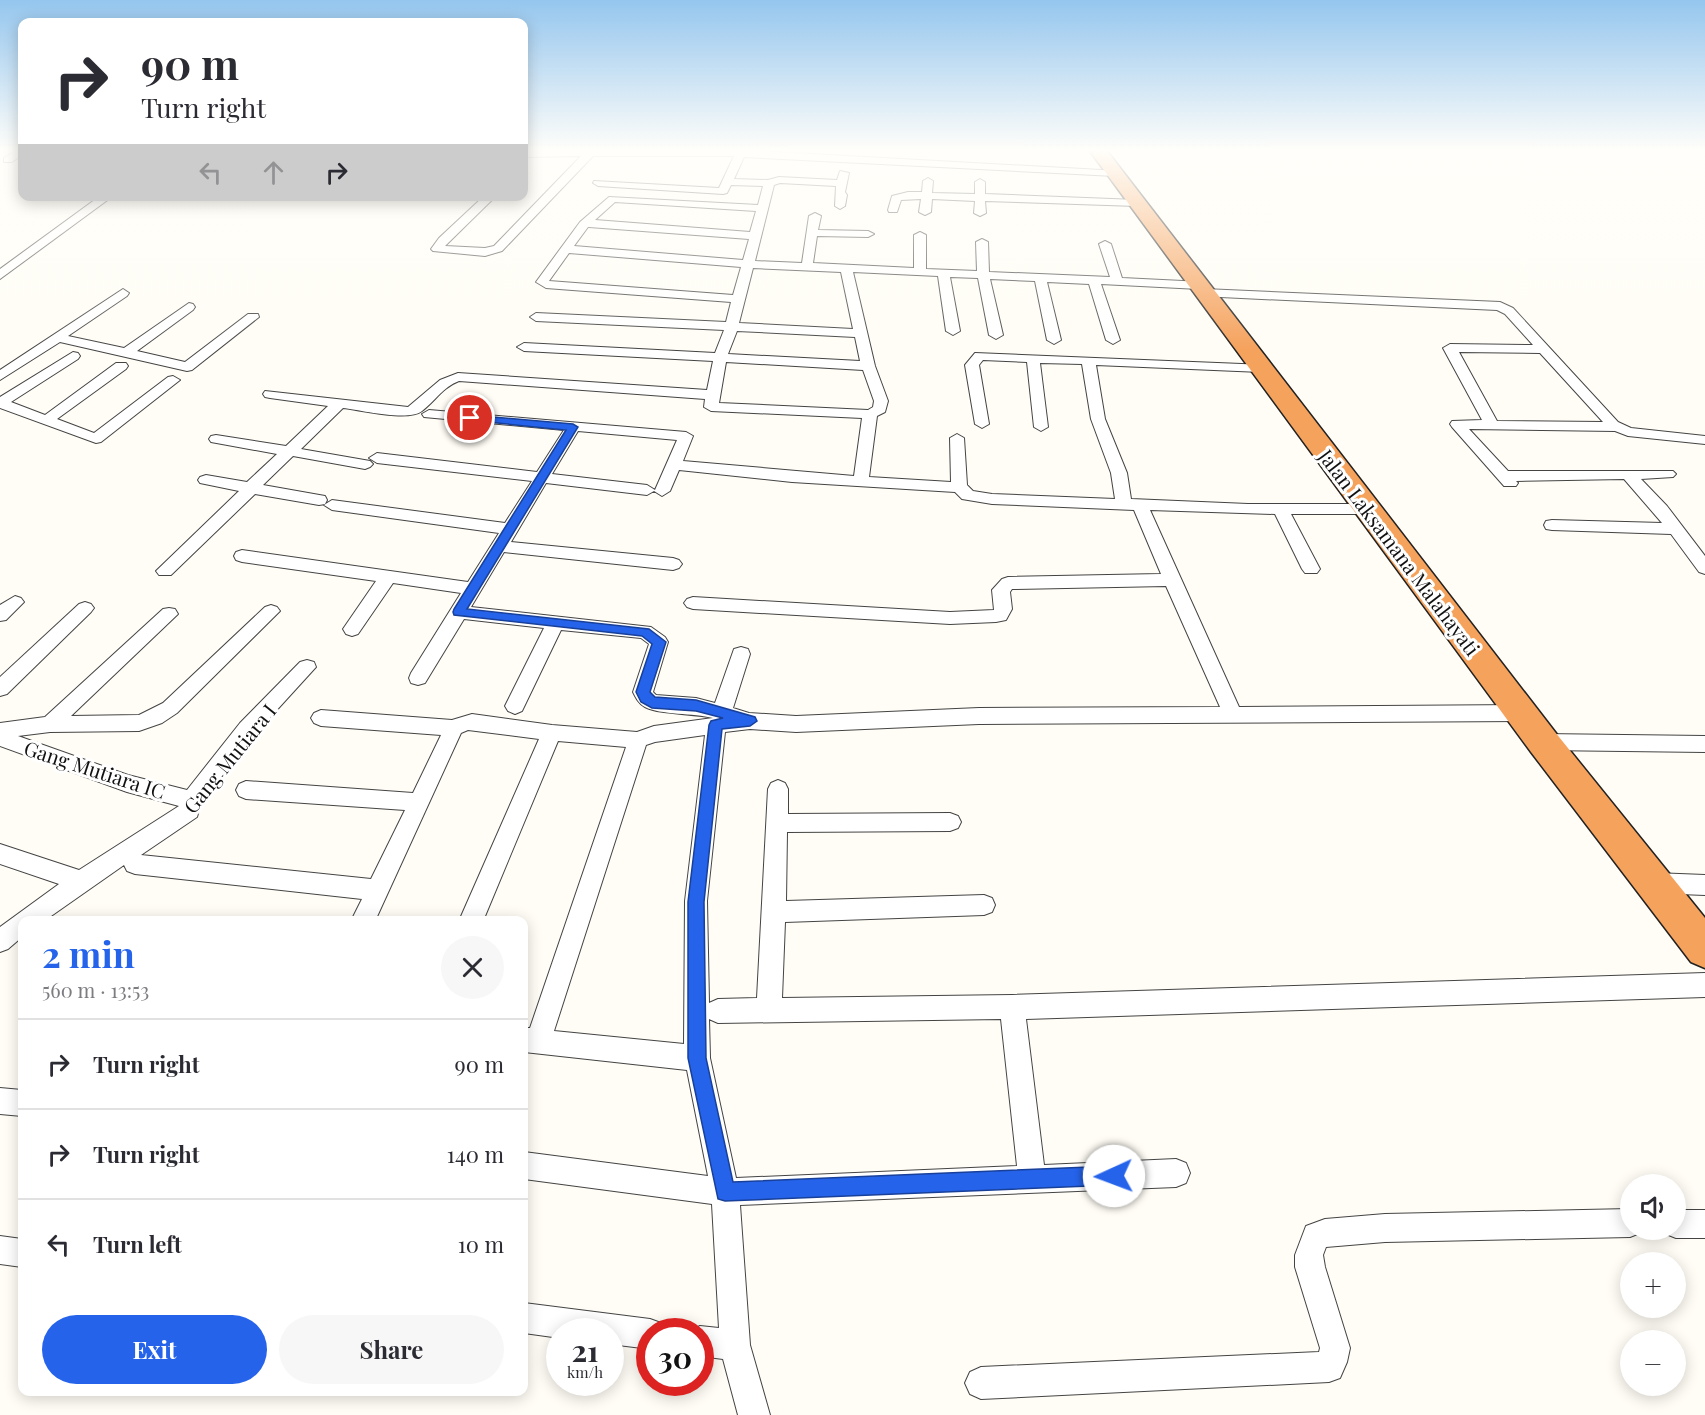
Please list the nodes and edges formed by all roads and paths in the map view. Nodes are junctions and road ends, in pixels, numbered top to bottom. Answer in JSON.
{"nodes":[{"id":1,"x":79,"y":217,"type":"edge"},
{"id":2,"x":463,"y":217,"type":"edge"},
{"id":3,"x":529,"y":217,"type":"edge"},
{"id":4,"x":593,"y":217,"type":"edge"},
{"id":5,"x":759,"y":217,"type":"edge"},
{"id":6,"x":815,"y":217,"type":"edge"},
{"id":7,"x":1148,"y":217,"type":"edge"},
{"id":8,"x":588,"y":223,"type":"junction"},
{"id":9,"x":813,"y":233,"type":"junction"},
{"id":10,"x":868,"y":234,"type":"dead end"},
{"id":11,"x":920,"y":235,"type":"dead end"},
{"id":12,"x":754,"y":236,"type":"junction"},
{"id":13,"x":982,"y":242,"type":"dead end"},
{"id":14,"x":1105,"y":244,"type":"dead end"},
{"id":15,"x":498,"y":249,"type":"junction"},
{"id":16,"x":566,"y":249,"type":"junction"},
{"id":17,"x":748,"y":264,"type":"junction"},
{"id":18,"x":807,"y":266,"type":"junction"},
{"id":19,"x":488,"y":267,"type":"dead end"},
{"id":20,"x":846,"y":268,"type":"junction"},
{"id":21,"x":920,"y":271,"type":"junction"},
{"id":22,"x":943,"y":273,"type":"junction"},
{"id":23,"x":983,"y":274,"type":"junction"},
{"id":24,"x":0,"y":275,"type":"edge"},
{"id":25,"x":1040,"y":277,"type":"junction"},
{"id":26,"x":1094,"y":280,"type":"junction"},
{"id":27,"x":1117,"y":281,"type":"junction"},
{"id":28,"x":1202,"y":289,"type":"junction"},
{"id":29,"x":123,"y":293,"type":"dead end"},
{"id":30,"x":738,"y":299,"type":"junction"},
{"id":31,"x":189,"y":307,"type":"dead end"},
{"id":32,"x":253,"y":317,"type":"dead end"},
{"id":33,"x":536,"y":317,"type":"dead end"},
{"id":34,"x":731,"y":328,"type":"junction"},
{"id":35,"x":953,"y":331,"type":"dead end"},
{"id":36,"x":862,"y":333,"type":"junction"},
{"id":37,"x":996,"y":335,"type":"dead end"},
{"id":38,"x":57,"y":337,"type":"junction"},
{"id":39,"x":1054,"y":340,"type":"dead end"},
{"id":40,"x":1113,"y":340,"type":"dead end"},
{"id":41,"x":524,"y":347,"type":"dead end"},
{"id":42,"x":1543,"y":349,"type":"junction"},
{"id":43,"x":73,"y":356,"type":"dead end"},
{"id":44,"x":720,"y":358,"type":"junction"},
{"id":45,"x":124,"y":359,"type":"junction"},
{"id":46,"x":1033,"y":359,"type":"junction"},
{"id":47,"x":1088,"y":361,"type":"junction"},
{"id":48,"x":868,"y":366,"type":"junction"},
{"id":49,"x":1261,"y":368,"type":"junction"},
{"id":50,"x":0,"y":376,"type":"edge"},
{"id":51,"x":173,"y":380,"type":"dead end"},
{"id":52,"x":270,"y":393,"type":"dead end"},
{"id":53,"x":712,"y":395,"type":"junction"},
{"id":54,"x":0,"y":403,"type":"edge"},
{"id":55,"x":339,"y":403,"type":"junction"},
{"id":56,"x":429,"y":414,"type":"dead end"},
{"id":57,"x":870,"y":414,"type":"junction"},
{"id":58,"x":46,"y":420,"type":"junction"},
{"id":59,"x":982,"y":424,"type":"dead end"},
{"id":60,"x":1492,"y":425,"type":"junction"},
{"id":61,"x":573,"y":427,"type":"junction"},
{"id":62,"x":1041,"y":427,"type":"dead end"},
{"id":63,"x":1615,"y":427,"type":"junction"},
{"id":64,"x":957,"y":438,"type":"dead end"},
{"id":65,"x":216,"y":439,"type":"dead end"},
{"id":66,"x":1705,"y":440,"type":"edge"},
{"id":67,"x":288,"y":452,"type":"junction"},
{"id":68,"x":674,"y":465,"type":"junction"},
{"id":69,"x":1668,"y":474,"type":"dead end"},
{"id":70,"x":1629,"y":475,"type":"junction"},
{"id":71,"x":542,"y":477,"type":"junction"},
{"id":72,"x":206,"y":480,"type":"dead end"},
{"id":73,"x":861,"y":482,"type":"junction"},
{"id":74,"x":959,"y":487,"type":"junction"},
{"id":75,"x":250,"y":489,"type":"junction"},
{"id":76,"x":1132,"y":503,"type":"junction"},
{"id":77,"x":1280,"y":509,"type":"junction"},
{"id":78,"x":1367,"y":509,"type":"junction"},
{"id":79,"x":1552,"y":525,"type":"dead end"},
{"id":80,"x":510,"y":529,"type":"junction"},
{"id":81,"x":1675,"y":529,"type":"junction"},
{"id":82,"x":500,"y":546,"type":"junction"},
{"id":83,"x":242,"y":556,"type":"dead end"},
{"id":84,"x":674,"y":564,"type":"dead end"},
{"id":85,"x":1705,"y":568,"type":"edge"},
{"id":86,"x":1311,"y":569,"type":"dead end"},
{"id":87,"x":165,"y":571,"type":"dead end"},
{"id":88,"x":388,"y":577,"type":"junction"},
{"id":89,"x":1172,"y":580,"type":"junction"},
{"id":90,"x":473,"y":589,"type":"junction"},
{"id":91,"x":15,"y":602,"type":"dead end"},
{"id":92,"x":693,"y":603,"type":"dead end"},
{"id":93,"x":85,"y":608,"type":"dead end"},
{"id":94,"x":271,"y":611,"type":"dead end"},
{"id":95,"x":459,"y":612,"type":"junction"},
{"id":96,"x":169,"y":614,"type":"dead end"},
{"id":97,"x":0,"y":615,"type":"edge"},
{"id":98,"x":555,"y":624,"type":"junction"},
{"id":99,"x":352,"y":629,"type":"dead end"},
{"id":100,"x":741,"y":654,"type":"dead end"},
{"id":101,"x":307,"y":667,"type":"dead end"},
{"id":102,"x":418,"y":678,"type":"dead end"},
{"id":103,"x":0,"y":689,"type":"edge"},
{"id":104,"x":515,"y":706,"type":"dead end"},
{"id":105,"x":1522,"y":713,"type":"junction"},
{"id":106,"x":1234,"y":716,"type":"junction"},
{"id":107,"x":321,"y":718,"type":"dead end"},
{"id":108,"x":719,"y":718,"type":"junction"},
{"id":109,"x":50,"y":724,"type":"junction"},
{"id":110,"x":454,"y":728,"type":"junction"},
{"id":111,"x":0,"y":731,"type":"edge"},
{"id":112,"x":552,"y":733,"type":"junction"},
{"id":113,"x":0,"y":738,"type":"edge"},
{"id":114,"x":638,"y":740,"type":"junction"},
{"id":115,"x":1543,"y":742,"type":"junction"},
{"id":116,"x":1705,"y":744,"type":"edge"},
{"id":117,"x":778,"y":789,"type":"dead end"},
{"id":118,"x":246,"y":790,"type":"dead end"},
{"id":119,"x":191,"y":800,"type":"junction"},
{"id":120,"x":419,"y":802,"type":"junction"},
{"id":121,"x":950,"y":822,"type":"dead end"},
{"id":122,"x":778,"y":823,"type":"junction"},
{"id":123,"x":0,"y":854,"type":"edge"},
{"id":124,"x":135,"y":864,"type":"dead end"},
{"id":125,"x":81,"y":881,"type":"junction"},
{"id":126,"x":1654,"y":884,"type":"junction"},
{"id":127,"x":1705,"y":885,"type":"edge"},
{"id":128,"x":378,"y":890,"type":"junction"},
{"id":129,"x":984,"y":905,"type":"dead end"},
{"id":130,"x":774,"y":912,"type":"junction"},
{"id":131,"x":32,"y":916,"type":"edge"},
{"id":132,"x":365,"y":916,"type":"edge"},
{"id":133,"x":473,"y":916,"type":"edge"},
{"id":134,"x":18,"y":927,"type":"edge"},
{"id":135,"x":0,"y":942,"type":"edge"},
{"id":136,"x":1705,"y":949,"type":"edge"},
{"id":137,"x":1705,"y":985,"type":"edge"},
{"id":138,"x":1012,"y":1007,"type":"junction"},
{"id":139,"x":769,"y":1010,"type":"junction"},
{"id":140,"x":718,"y":1011,"type":"dead end"},
{"id":141,"x":531,"y":1041,"type":"edge"},
{"id":142,"x":697,"y":1058,"type":"junction"},
{"id":143,"x":0,"y":1101,"type":"edge"},
{"id":144,"x":18,"y":1103,"type":"edge"},
{"id":145,"x":528,"y":1167,"type":"edge"},
{"id":146,"x":1176,"y":1173,"type":"dead end"},
{"id":147,"x":1032,"y":1179,"type":"junction"},
{"id":148,"x":725,"y":1192,"type":"junction"},
{"id":149,"x":1620,"y":1223,"type":"edge"},
{"id":150,"x":1686,"y":1224,"type":"edge"},
{"id":151,"x":1705,"y":1224,"type":"edge"},
{"id":152,"x":0,"y":1250,"type":"edge"},
{"id":153,"x":18,"y":1252,"type":"edge"},
{"id":154,"x":528,"y":1319,"type":"edge"},
{"id":155,"x":636,"y":1332,"type":"edge"},
{"id":156,"x":714,"y":1343,"type":"edge"},
{"id":157,"x":735,"y":1345,"type":"junction"},
{"id":158,"x":981,"y":1383,"type":"dead end"},
{"id":159,"x":754,"y":1415,"type":"edge"}],
"edges":[{"from":1,"to":24,"type":"street"},
{"from":2,"to":15,"type":"street"},
{"from":3,"to":15,"type":"street"},
{"from":4,"to":8,"type":"street"},
{"from":5,"to":12,"type":"street"},
{"from":6,"to":9,"type":"street"},
{"from":7,"to":28,"type":"highway","name":"Jalan Laksamana Malahayati"},
{"from":8,"to":12,"type":"street"},
{"from":8,"to":16,"type":"street"},
{"from":9,"to":10,"type":"street"},
{"from":9,"to":18,"type":"street"},
{"from":11,"to":21,"type":"street"},
{"from":12,"to":17,"type":"street"},
{"from":13,"to":23,"type":"street"},
{"from":14,"to":27,"type":"street"},
{"from":15,"to":19,"type":"street"},
{"from":16,"to":17,"type":"street"},
{"from":16,"to":30,"type":"street"},
{"from":17,"to":18,"type":"street"},
{"from":17,"to":30,"type":"street"},
{"from":18,"to":20,"type":"street"},
{"from":20,"to":21,"type":"street"},
{"from":20,"to":36,"type":"street"},
{"from":21,"to":22,"type":"street"},
{"from":22,"to":23,"type":"street"},
{"from":22,"to":35,"type":"street"},
{"from":23,"to":25,"type":"street"},
{"from":23,"to":37,"type":"street"},
{"from":25,"to":26,"type":"street"},
{"from":25,"to":39,"type":"street"},
{"from":26,"to":27,"type":"street"},
{"from":26,"to":40,"type":"street"},
{"from":27,"to":28,"type":"street"},
{"from":28,"to":42,"type":"street"},
{"from":28,"to":49,"type":"highway","name":"Jalan Laksamana Malahayati"},
{"from":29,"to":38,"type":"street"},
{"from":30,"to":34,"type":"street"},
{"from":31,"to":45,"type":"street"},
{"from":32,"to":45,"type":"street"},
{"from":33,"to":34,"type":"street"},
{"from":34,"to":36,"type":"street"},
{"from":34,"to":44,"type":"street"},
{"from":36,"to":48,"type":"street"},
{"from":38,"to":45,"type":"street"},
{"from":38,"to":50,"type":"street"},
{"from":41,"to":44,"type":"street"},
{"from":42,"to":60,"type":"street"},
{"from":42,"to":63,"type":"street"},
{"from":43,"to":54,"type":"street"},
{"from":44,"to":48,"type":"street"},
{"from":44,"to":53,"type":"street"},
{"from":45,"to":58,"type":"street"},
{"from":46,"to":47,"type":"street"},
{"from":46,"to":59,"type":"street"},
{"from":46,"to":62,"type":"street"},
{"from":47,"to":49,"type":"street"},
{"from":47,"to":76,"type":"street"},
{"from":48,"to":57,"type":"street"},
{"from":49,"to":78,"type":"highway","name":"Jalan Laksamana Malahayati"},
{"from":51,"to":58,"type":"street"},
{"from":52,"to":55,"type":"street"},
{"from":53,"to":55,"type":"street"},
{"from":53,"to":57,"type":"street"},
{"from":54,"to":58,"type":"street"},
{"from":55,"to":67,"type":"street"},
{"from":56,"to":61,"type":"street"},
{"from":57,"to":73,"type":"street"},
{"from":60,"to":63,"type":"street"},
{"from":60,"to":70,"type":"street"},
{"from":61,"to":68,"type":"street"},
{"from":61,"to":71,"type":"street"},
{"from":63,"to":66,"type":"street"},
{"from":64,"to":74,"type":"street"},
{"from":65,"to":67,"type":"street"},
{"from":67,"to":71,"type":"street"},
{"from":67,"to":75,"type":"street"},
{"from":68,"to":71,"type":"street"},
{"from":68,"to":73,"type":"street"},
{"from":69,"to":70,"type":"street"},
{"from":70,"to":81,"type":"street"},
{"from":71,"to":80,"type":"street"},
{"from":72,"to":75,"type":"street"},
{"from":73,"to":74,"type":"street"},
{"from":74,"to":76,"type":"street"},
{"from":75,"to":80,"type":"street"},
{"from":75,"to":87,"type":"street"},
{"from":76,"to":77,"type":"street"},
{"from":76,"to":89,"type":"street"},
{"from":77,"to":78,"type":"street"},
{"from":77,"to":86,"type":"street"},
{"from":78,"to":105,"type":"highway","name":"Jalan Laksamana Malahayati"},
{"from":79,"to":81,"type":"street"},
{"from":80,"to":82,"type":"street"},
{"from":81,"to":85,"type":"street"},
{"from":82,"to":84,"type":"street"},
{"from":82,"to":90,"type":"street"},
{"from":83,"to":88,"type":"street"},
{"from":88,"to":90,"type":"street"},
{"from":88,"to":99,"type":"street"},
{"from":89,"to":92,"type":"street"},
{"from":89,"to":106,"type":"street"},
{"from":90,"to":95,"type":"street"},
{"from":91,"to":97,"type":"street"},
{"from":93,"to":103,"type":"street"},
{"from":94,"to":109,"type":"street"},
{"from":95,"to":98,"type":"street"},
{"from":95,"to":102,"type":"street"},
{"from":96,"to":109,"type":"street"},
{"from":98,"to":104,"type":"street"},
{"from":98,"to":108,"type":"street"},
{"from":100,"to":108,"type":"street"},
{"from":101,"to":119,"type":"street","name":"Gang Mutiara I"},
{"from":105,"to":106,"type":"street"},
{"from":105,"to":115,"type":"highway","name":"Jalan Laksamana Malahayati"},
{"from":106,"to":108,"type":"street"},
{"from":107,"to":110,"type":"street"},
{"from":108,"to":114,"type":"street"},
{"from":108,"to":142,"type":"street"},
{"from":109,"to":111,"type":"street"},
{"from":110,"to":112,"type":"street"},
{"from":110,"to":120,"type":"street"},
{"from":112,"to":114,"type":"street"},
{"from":112,"to":133,"type":"street"},
{"from":113,"to":119,"type":"street","name":"Gang Mutiara IC"},
{"from":114,"to":141,"type":"street"},
{"from":115,"to":116,"type":"street"},
{"from":115,"to":126,"type":"highway","name":"Jalan Laksamana Malahayati"},
{"from":117,"to":122,"type":"street"},
{"from":118,"to":120,"type":"street"},
{"from":119,"to":125,"type":"street","name":"Gang Mutiara I"},
{"from":120,"to":128,"type":"street"},
{"from":121,"to":122,"type":"street"},
{"from":122,"to":130,"type":"street"},
{"from":123,"to":125,"type":"street"},
{"from":124,"to":128,"type":"street"},
{"from":125,"to":131,"type":"street","name":"Gang Mutiara I"},
{"from":126,"to":127,"type":"street"},
{"from":126,"to":136,"type":"highway","name":"Jalan Laksamana Malahayati"},
{"from":128,"to":132,"type":"street"},
{"from":129,"to":130,"type":"street"},
{"from":130,"to":139,"type":"street"},
{"from":134,"to":135,"type":"street","name":"Gang Mutiara I"},
{"from":137,"to":138,"type":"street"},
{"from":138,"to":139,"type":"street"},
{"from":138,"to":147,"type":"street"},
{"from":139,"to":140,"type":"street"},
{"from":141,"to":142,"type":"street"},
{"from":142,"to":148,"type":"street"},
{"from":143,"to":144,"type":"street"},
{"from":145,"to":148,"type":"street"},
{"from":146,"to":147,"type":"street"},
{"from":147,"to":148,"type":"street"},
{"from":148,"to":157,"type":"street"},
{"from":149,"to":158,"type":"street"},
{"from":150,"to":151,"type":"street"},
{"from":152,"to":153,"type":"street"},
{"from":154,"to":155,"type":"street"},
{"from":156,"to":157,"type":"street"},
{"from":157,"to":159,"type":"street"}]}
